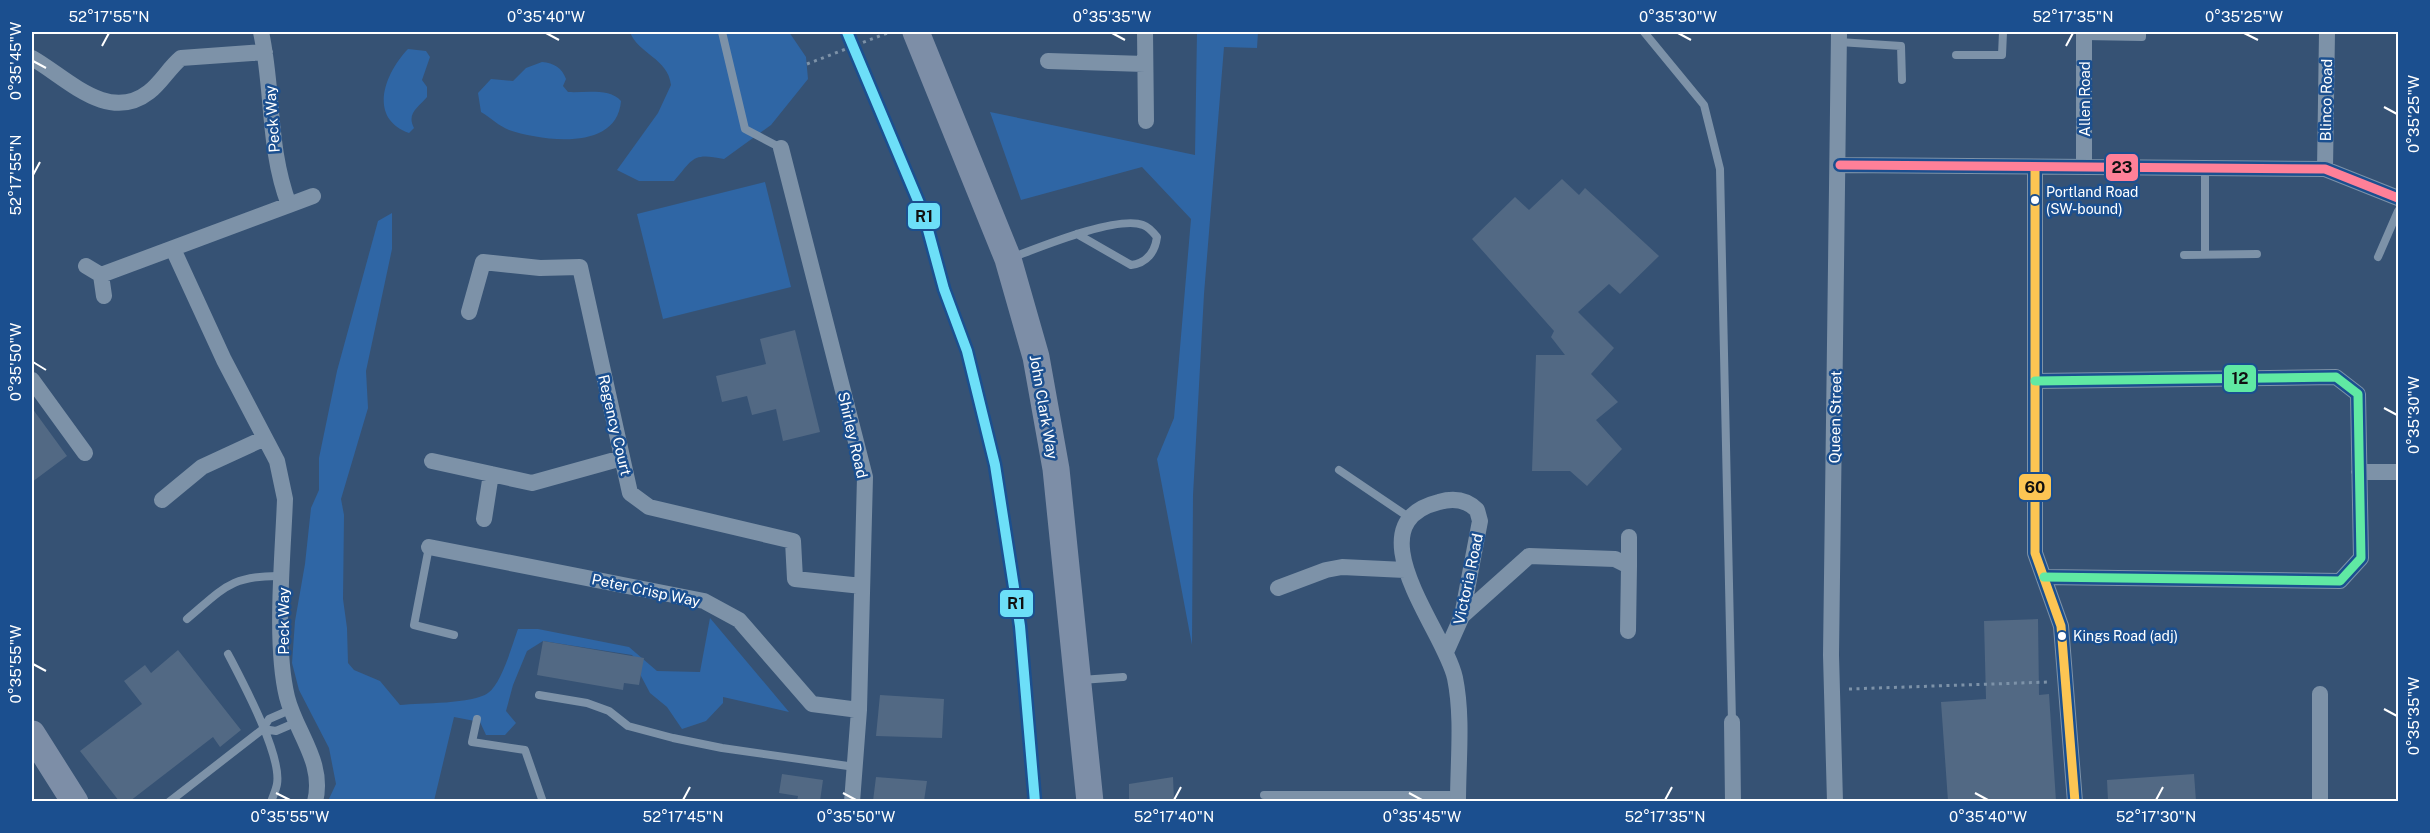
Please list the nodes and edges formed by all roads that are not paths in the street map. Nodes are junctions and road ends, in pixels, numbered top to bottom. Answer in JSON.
{"nodes":[{"id":1,"x":261,"y":32,"type":"edge"},
{"id":2,"x":722,"y":32,"type":"edge"},
{"id":3,"x":903,"y":32,"type":"edge"},
{"id":4,"x":1145,"y":32,"type":"edge"},
{"id":5,"x":1644,"y":32,"type":"edge"},
{"id":6,"x":2003,"y":32,"type":"edge"},
{"id":7,"x":2142,"y":32,"type":"edge"},
{"id":8,"x":2327,"y":32,"type":"edge"},
{"id":9,"x":2084,"y":34,"type":"edge"},
{"id":10,"x":1839,"y":37,"type":"edge"},
{"id":11,"x":265,"y":52,"type":"junction"},
{"id":12,"x":1956,"y":55,"type":"dead end"},
{"id":13,"x":32,"y":58,"type":"edge"},
{"id":14,"x":1048,"y":61,"type":"dead end"},
{"id":15,"x":1145,"y":64,"type":"junction"},
{"id":16,"x":1902,"y":80,"type":"dead end"},
{"id":17,"x":1146,"y":121,"type":"dead end"},
{"id":18,"x":781,"y":148,"type":"joint"},
{"id":19,"x":1840,"y":165,"type":"junction"},
{"id":20,"x":2035,"y":166,"type":"junction"},
{"id":21,"x":2084,"y":167,"type":"junction"},
{"id":22,"x":2205,"y":168,"type":"junction"},
{"id":23,"x":2325,"y":169,"type":"junction"},
{"id":24,"x":313,"y":196,"type":"dead end"},
{"id":25,"x":2398,"y":198,"type":"edge"},
{"id":26,"x":289,"y":205,"type":"junction"},
{"id":27,"x":2398,"y":211,"type":"edge"},
{"id":28,"x":1077,"y":234,"type":"junction"},
{"id":29,"x":173,"y":249,"type":"junction"},
{"id":30,"x":2205,"y":254,"type":"junction"},
{"id":31,"x":2257,"y":254,"type":"dead end"},
{"id":32,"x":2184,"y":255,"type":"dead end"},
{"id":33,"x":2378,"y":257,"type":"dead end"},
{"id":34,"x":1008,"y":259,"type":"junction"},
{"id":35,"x":86,"y":266,"type":"dead end"},
{"id":36,"x":101,"y":275,"type":"junction"},
{"id":37,"x":104,"y":296,"type":"dead end"},
{"id":38,"x":469,"y":312,"type":"dead end"},
{"id":39,"x":32,"y":380,"type":"edge"},
{"id":40,"x":2035,"y":381,"type":"junction"},
{"id":41,"x":266,"y":438,"type":"junction"},
{"id":42,"x":85,"y":453,"type":"dead end"},
{"id":43,"x":622,"y":458,"type":"junction"},
{"id":44,"x":432,"y":461,"type":"dead end"},
{"id":45,"x":1339,"y":470,"type":"dead end"},
{"id":46,"x":2359,"y":472,"type":"junction"},
{"id":47,"x":2398,"y":472,"type":"edge"},
{"id":48,"x":491,"y":474,"type":"junction"},
{"id":49,"x":162,"y":500,"type":"dead end"},
{"id":50,"x":1410,"y":518,"type":"junction"},
{"id":51,"x":484,"y":519,"type":"dead end"},
{"id":52,"x":1629,"y":537,"type":"dead end"},
{"id":53,"x":429,"y":547,"type":"joint"},
{"id":54,"x":1629,"y":566,"type":"junction"},
{"id":55,"x":1405,"y":570,"type":"junction"},
{"id":56,"x":283,"y":576,"type":"junction"},
{"id":57,"x":2044,"y":578,"type":"junction"},
{"id":58,"x":862,"y":586,"type":"junction"},
{"id":59,"x":1278,"y":588,"type":"dead end"},
{"id":60,"x":1462,"y":616,"type":"junction"},
{"id":61,"x":187,"y":619,"type":"dead end"},
{"id":62,"x":1628,"y":631,"type":"dead end"},
{"id":63,"x":454,"y":635,"type":"dead end"},
{"id":64,"x":1446,"y":652,"type":"junction"},
{"id":65,"x":228,"y":654,"type":"dead end"},
{"id":66,"x":1123,"y":677,"type":"dead end"},
{"id":67,"x":1078,"y":680,"type":"junction"},
{"id":68,"x":2320,"y":694,"type":"dead end"},
{"id":69,"x":539,"y":695,"type":"dead end"},
{"id":70,"x":859,"y":710,"type":"junction"},
{"id":71,"x":294,"y":715,"type":"junction"},
{"id":72,"x":477,"y":719,"type":"dead end"},
{"id":73,"x":1732,"y":722,"type":"joint"},
{"id":74,"x":263,"y":729,"type":"junction"},
{"id":75,"x":32,"y":734,"type":"edge"},
{"id":76,"x":855,"y":766,"type":"junction"},
{"id":77,"x":1264,"y":795,"type":"dead end"},
{"id":78,"x":1458,"y":798,"type":"edge"},
{"id":79,"x":75,"y":801,"type":"edge"},
{"id":80,"x":169,"y":801,"type":"edge"},
{"id":81,"x":271,"y":801,"type":"edge"},
{"id":82,"x":315,"y":801,"type":"edge"},
{"id":83,"x":543,"y":801,"type":"edge"},
{"id":84,"x":852,"y":801,"type":"edge"},
{"id":85,"x":1089,"y":801,"type":"edge"},
{"id":86,"x":1733,"y":801,"type":"edge"},
{"id":87,"x":1835,"y":801,"type":"edge"},
{"id":88,"x":2075,"y":801,"type":"edge"},
{"id":89,"x":2320,"y":801,"type":"edge"}],
"edges":[{"from":1,"to":11,"type":"street","name":"Peck Way"},
{"from":2,"to":18,"type":"lane"},
{"from":3,"to":34,"type":"main road","name":"John Clark Way"},
{"from":4,"to":15,"type":"street"},
{"from":5,"to":73,"type":"lane"},
{"from":6,"to":12,"type":"lane"},
{"from":7,"to":9,"type":"lane"},
{"from":8,"to":23,"type":"street","name":"Blinco Road"},
{"from":9,"to":21,"type":"street","name":"Allen Road"},
{"from":10,"to":16,"type":"lane"},
{"from":10,"to":19,"type":"street","name":"Queen Street"},
{"from":11,"to":13,"type":"street"},
{"from":11,"to":26,"type":"street","name":"Peck Way"},
{"from":14,"to":15,"type":"street"},
{"from":15,"to":17,"type":"street"},
{"from":18,"to":58,"type":"street","name":"Shirley Road"},
{"from":19,"to":20,"type":"street"},
{"from":19,"to":87,"type":"street","name":"Queen Street"},
{"from":20,"to":21,"type":"street"},
{"from":20,"to":40,"type":"street"},
{"from":21,"to":22,"type":"street"},
{"from":22,"to":23,"type":"street"},
{"from":22,"to":30,"type":"lane"},
{"from":23,"to":25,"type":"street"},
{"from":24,"to":26,"type":"street"},
{"from":26,"to":29,"type":"street"},
{"from":27,"to":33,"type":"lane"},
{"from":28,"to":28,"type":"lane"},
{"from":28,"to":34,"type":"lane"},
{"from":29,"to":36,"type":"street"},
{"from":29,"to":41,"type":"street","name":"Peck Way"},
{"from":30,"to":31,"type":"lane"},
{"from":30,"to":32,"type":"lane"},
{"from":34,"to":67,"type":"main road","name":"John Clark Way"},
{"from":35,"to":36,"type":"street"},
{"from":36,"to":37,"type":"street"},
{"from":38,"to":43,"type":"street","name":"Regency Court"},
{"from":39,"to":42,"type":"street"},
{"from":40,"to":46,"type":"street"},
{"from":40,"to":57,"type":"street"},
{"from":41,"to":49,"type":"street"},
{"from":41,"to":56,"type":"street","name":"Peck Way"},
{"from":43,"to":48,"type":"street"},
{"from":43,"to":58,"type":"street","name":"Regency Court"},
{"from":44,"to":48,"type":"street"},
{"from":45,"to":50,"type":"lane"},
{"from":46,"to":47,"type":"street"},
{"from":46,"to":57,"type":"street"},
{"from":48,"to":51,"type":"street"},
{"from":50,"to":55,"type":"street","name":"Victoria Road"},
{"from":50,"to":60,"type":"street","name":"Victoria Road"},
{"from":52,"to":54,"type":"street"},
{"from":53,"to":63,"type":"lane"},
{"from":53,"to":70,"type":"street","name":"Peter Crisp Way"},
{"from":54,"to":60,"type":"street"},
{"from":54,"to":62,"type":"street"},
{"from":55,"to":59,"type":"street"},
{"from":55,"to":64,"type":"street","name":"Victoria Road"},
{"from":56,"to":61,"type":"lane"},
{"from":56,"to":71,"type":"street","name":"Peck Way"},
{"from":57,"to":88,"type":"street"},
{"from":58,"to":70,"type":"street","name":"Shirley Road"},
{"from":60,"to":64,"type":"street","name":"Victoria Road"},
{"from":64,"to":78,"type":"street","name":"Victoria Road"},
{"from":65,"to":74,"type":"lane"},
{"from":66,"to":67,"type":"lane"},
{"from":67,"to":85,"type":"main road","name":"John Clark Way"},
{"from":68,"to":89,"type":"street"},
{"from":69,"to":76,"type":"lane"},
{"from":70,"to":76,"type":"street","name":"Shirley Road"},
{"from":71,"to":74,"type":"lane"},
{"from":71,"to":74,"type":"lane"},
{"from":71,"to":82,"type":"street","name":"Peck Way"},
{"from":72,"to":83,"type":"lane"},
{"from":73,"to":86,"type":"street"},
{"from":74,"to":80,"type":"lane"},
{"from":74,"to":81,"type":"lane"},
{"from":75,"to":79,"type":"main road"},
{"from":76,"to":84,"type":"street","name":"Shirley Road"},
{"from":77,"to":78,"type":"lane"}]}
